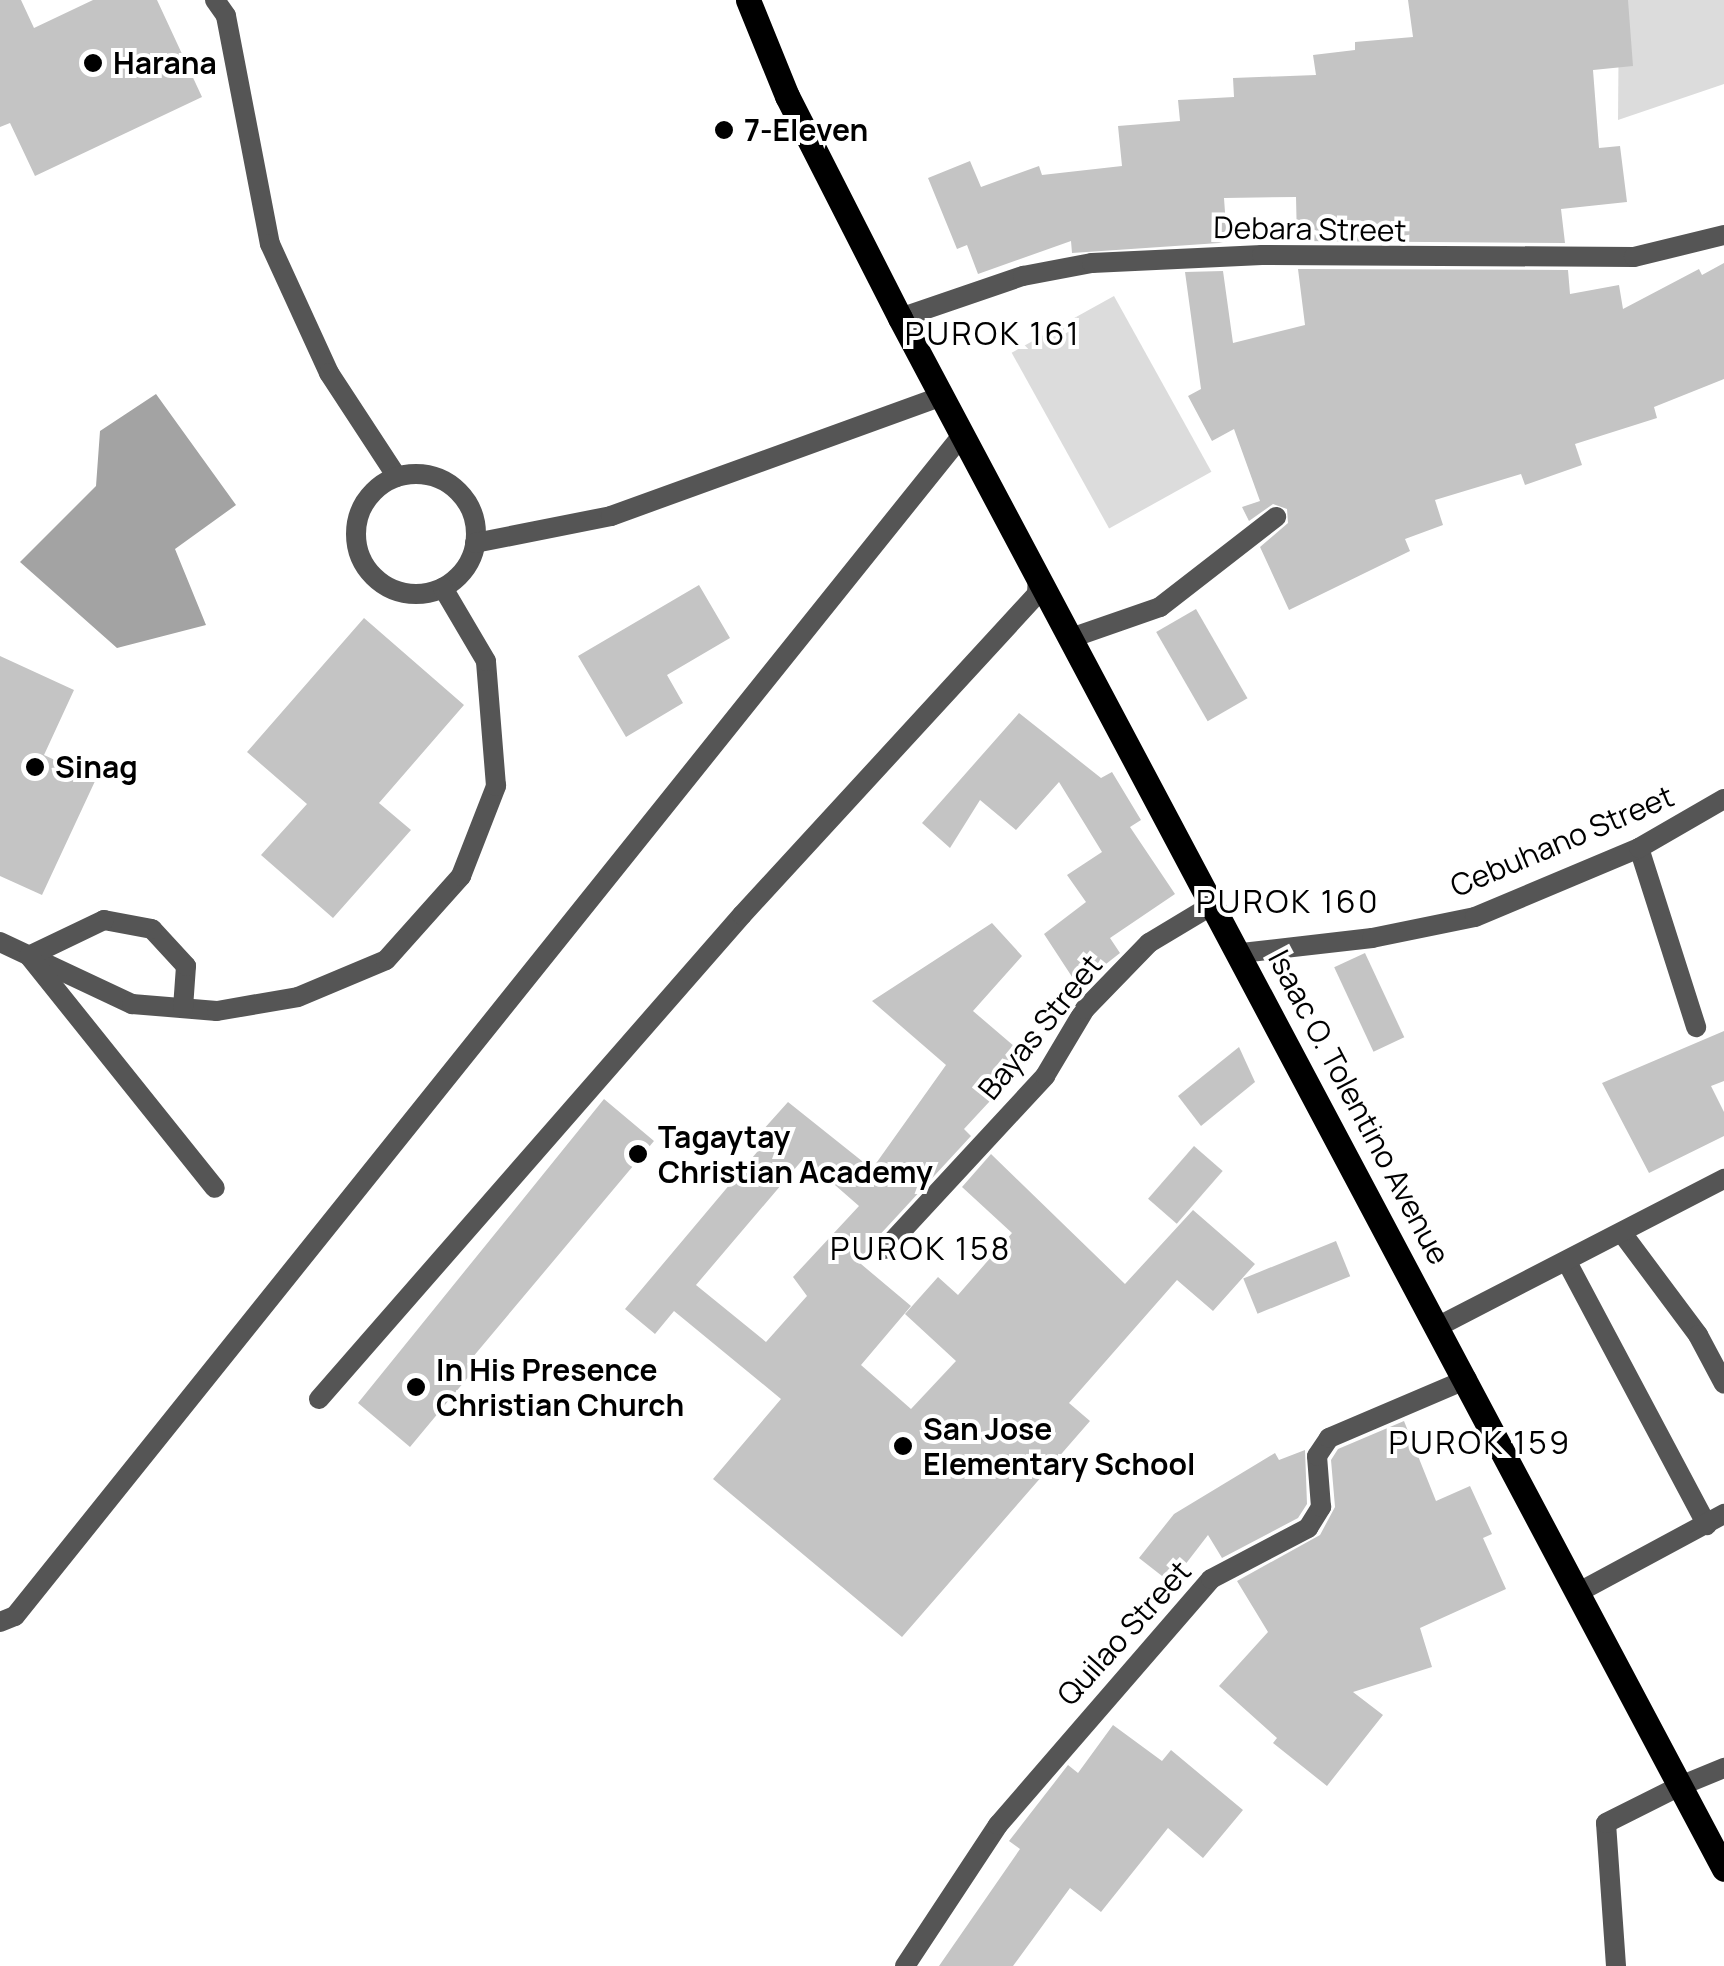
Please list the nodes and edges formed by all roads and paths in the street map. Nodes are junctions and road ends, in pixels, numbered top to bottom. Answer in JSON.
{"nodes":[{"id":1,"x":215,"y":0,"type":"edge"},
{"id":2,"x":748,"y":0,"type":"edge"},
{"id":3,"x":1724,"y":235,"type":"edge"},
{"id":4,"x":900,"y":318,"type":"junction"},
{"id":5,"x":942,"y":396,"type":"junction"},
{"id":6,"x":963,"y":434,"type":"junction"},
{"id":7,"x":397,"y":476,"type":"junction"},
{"id":8,"x":1276,"y":517,"type":"dead end"},
{"id":9,"x":475,"y":543,"type":"junction"},
{"id":10,"x":1038,"y":574,"type":"junction"},
{"id":11,"x":442,"y":588,"type":"junction"},
{"id":12,"x":1071,"y":638,"type":"junction"},
{"id":13,"x":1724,"y":799,"type":"edge"},
{"id":14,"x":1639,"y":848,"type":"junction"},
{"id":15,"x":1214,"y":904,"type":"junction"},
{"id":16,"x":0,"y":942,"type":"edge"},
{"id":17,"x":1242,"y":953,"type":"junction"},
{"id":18,"x":29,"y":956,"type":"junction"},
{"id":19,"x":182,"y":1008,"type":"junction"},
{"id":20,"x":1696,"y":1027,"type":"dead end"},
{"id":21,"x":1724,"y":1179,"type":"edge"},
{"id":22,"x":215,"y":1188,"type":"dead end"},
{"id":23,"x":1622,"y":1233,"type":"junction"},
{"id":24,"x":885,"y":1250,"type":"dead end"},
{"id":25,"x":1567,"y":1262,"type":"junction"},
{"id":26,"x":1437,"y":1327,"type":"junction"},
{"id":27,"x":1466,"y":1379,"type":"junction"},
{"id":28,"x":1724,"y":1384,"type":"edge"},
{"id":29,"x":318,"y":1399,"type":"dead end"},
{"id":30,"x":1716,"y":1520,"type":"edge"},
{"id":31,"x":1579,"y":1592,"type":"junction"},
{"id":32,"x":0,"y":1622,"type":"edge"},
{"id":33,"x":1724,"y":1768,"type":"edge"},
{"id":34,"x":1680,"y":1786,"type":"junction"},
{"id":35,"x":1724,"y":1869,"type":"edge"},
{"id":36,"x":905,"y":1966,"type":"edge"},
{"id":37,"x":1616,"y":1966,"type":"edge"}],
"edges":[{"from":1,"to":7,"type":"street"},
{"from":2,"to":4,"type":"main road","name":"Isaac O. Tolentino Avenue"},
{"from":3,"to":4,"type":"street","name":"Debara Street"},
{"from":4,"to":5,"type":"main road","name":"Isaac O. Tolentino Avenue"},
{"from":5,"to":6,"type":"main road","name":"Isaac O. Tolentino Avenue"},
{"from":5,"to":9,"type":"street"},
{"from":6,"to":10,"type":"main road","name":"Isaac O. Tolentino Avenue"},
{"from":6,"to":32,"type":"street"},
{"from":7,"to":9,"type":"street"},
{"from":7,"to":11,"type":"street"},
{"from":8,"to":12,"type":"street"},
{"from":9,"to":11,"type":"street"},
{"from":10,"to":12,"type":"main road","name":"Isaac O. Tolentino Avenue"},
{"from":10,"to":29,"type":"street"},
{"from":11,"to":19,"type":"street"},
{"from":12,"to":15,"type":"main road","name":"Isaac O. Tolentino Avenue"},
{"from":13,"to":14,"type":"street","name":"Cebuhano Street"},
{"from":14,"to":17,"type":"street","name":"Cebuhano Street"},
{"from":14,"to":20,"type":"street"},
{"from":15,"to":17,"type":"main road","name":"Isaac O. Tolentino Avenue"},
{"from":15,"to":24,"type":"street","name":"Bayas Street"},
{"from":16,"to":18,"type":"street"},
{"from":17,"to":26,"type":"main road","name":"Isaac O. Tolentino Avenue"},
{"from":18,"to":19,"type":"street"},
{"from":18,"to":19,"type":"street"},
{"from":18,"to":22,"type":"street"},
{"from":21,"to":23,"type":"street"},
{"from":23,"to":25,"type":"street"},
{"from":23,"to":28,"type":"street"},
{"from":25,"to":26,"type":"street"},
{"from":25,"to":30,"type":"street"},
{"from":26,"to":27,"type":"main road","name":"Isaac O. Tolentino Avenue"},
{"from":27,"to":31,"type":"main road","name":"Isaac O. Tolentino Avenue"},
{"from":27,"to":36,"type":"street","name":"Quilao Street"},
{"from":30,"to":31,"type":"street"},
{"from":31,"to":34,"type":"main road","name":"Isaac O. Tolentino Avenue"},
{"from":33,"to":34,"type":"street"},
{"from":34,"to":35,"type":"main road","name":"Isaac O. Tolentino Avenue"},
{"from":34,"to":37,"type":"street"}]}
